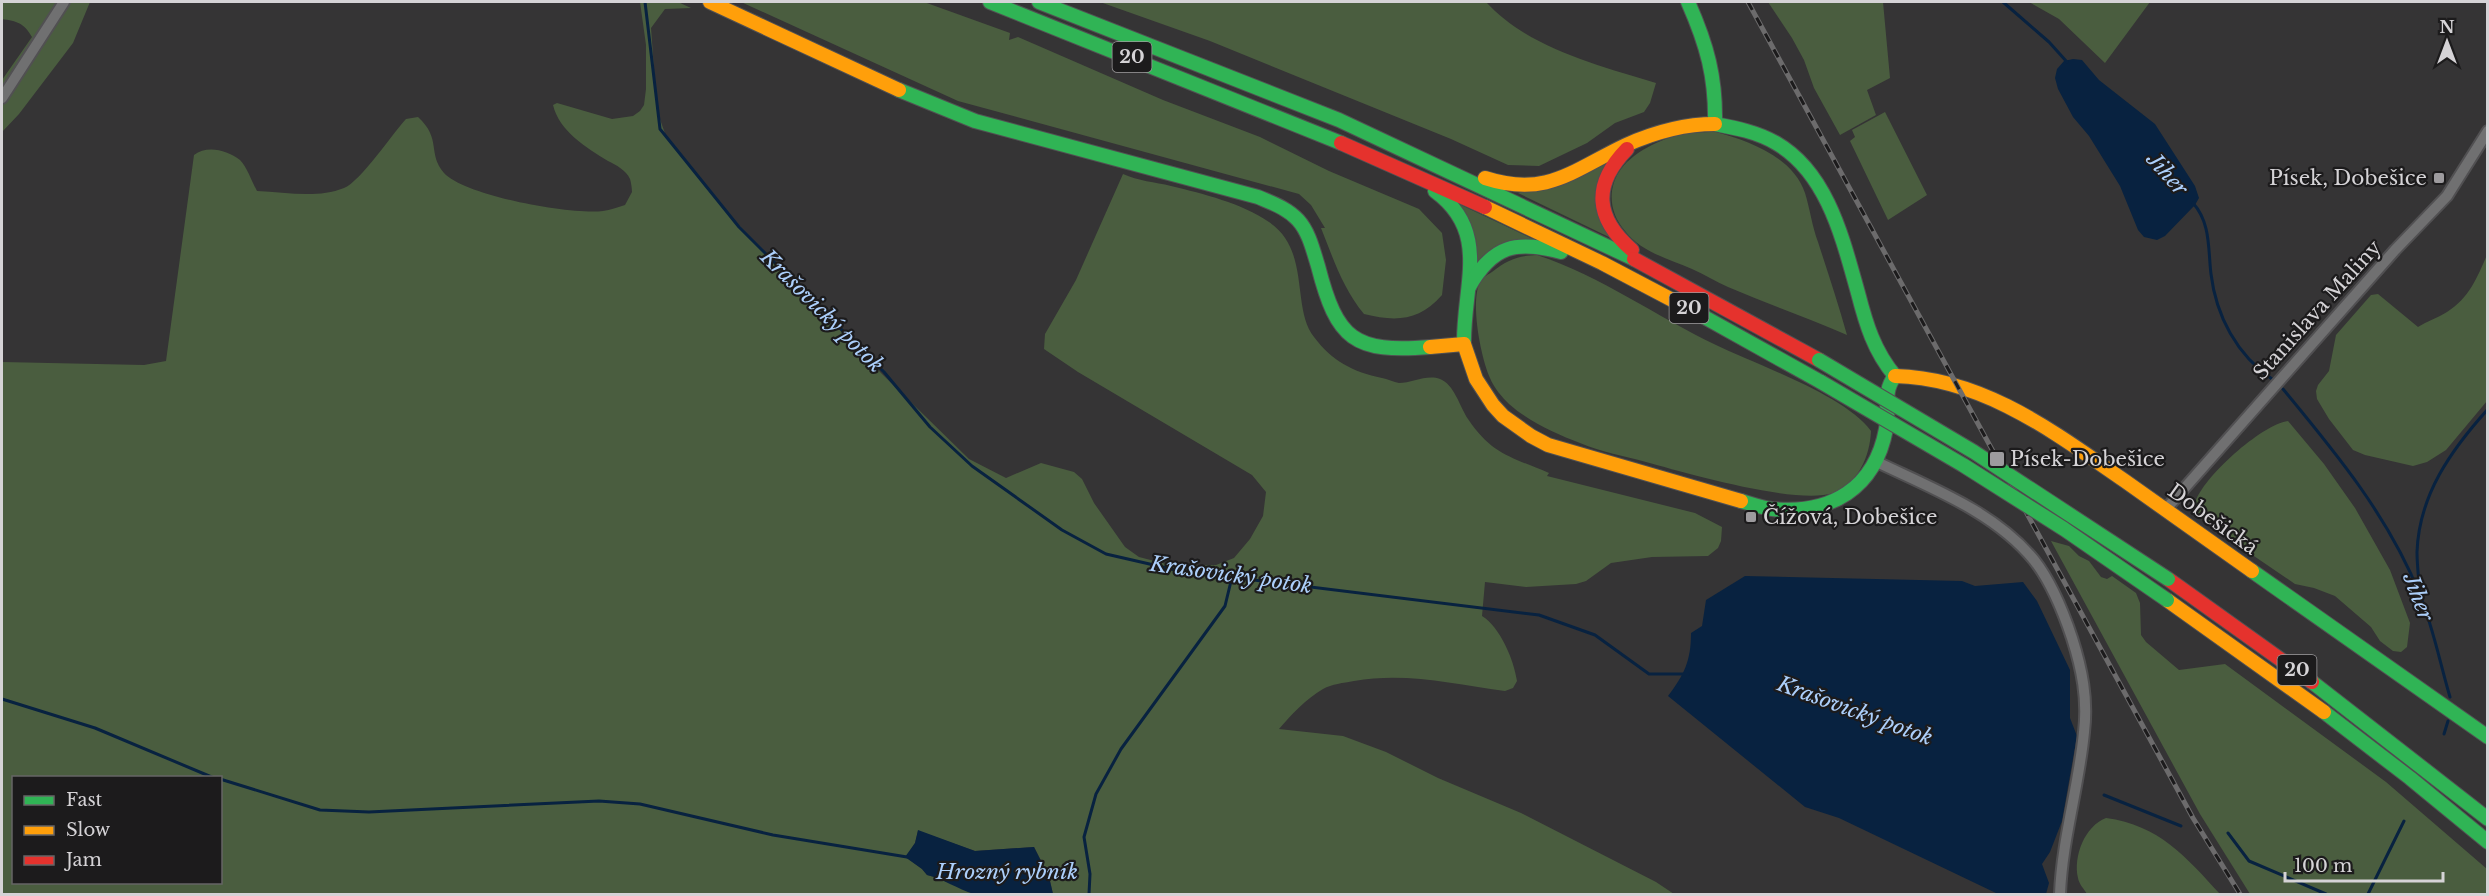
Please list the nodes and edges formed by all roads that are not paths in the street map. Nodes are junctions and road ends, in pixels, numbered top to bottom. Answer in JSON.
{"nodes":[{"id":1,"x":64,"y":2,"type":"edge"},
{"id":2,"x":710,"y":2,"type":"edge"},
{"id":3,"x":990,"y":2,"type":"edge"},
{"id":4,"x":1039,"y":2,"type":"edge"},
{"id":5,"x":1688,"y":2,"type":"edge"},
{"id":6,"x":2,"y":98,"type":"edge"},
{"id":7,"x":1714,"y":124,"type":"junction"},
{"id":8,"x":2487,"y":131,"type":"edge"},
{"id":9,"x":1639,"y":140,"type":"junction"},
{"id":10,"x":1425,"y":160,"type":"junction"},
{"id":11,"x":1406,"y":171,"type":"junction"},
{"id":12,"x":1605,"y":266,"type":"junction"},
{"id":13,"x":1659,"y":272,"type":"junction"},
{"id":14,"x":1469,"y":287,"type":"junction"},
{"id":15,"x":1464,"y":344,"type":"junction"},
{"id":16,"x":1895,"y":376,"type":"junction"},
{"id":17,"x":1877,"y":462,"type":"junction"},
{"id":18,"x":2166,"y":509,"type":"junction"},
{"id":19,"x":2487,"y":737,"type":"edge"},
{"id":20,"x":2487,"y":819,"type":"edge"},
{"id":21,"x":2487,"y":842,"type":"edge"},
{"id":22,"x":2060,"y":894,"type":"edge"}],
"edges":[{"from":1,"to":6,"type":"street"},
{"from":2,"to":15,"type":"main road"},
{"from":3,"to":11,"type":"main road","number":"20"},
{"from":4,"to":10,"type":"main road","number":"20"},
{"from":5,"to":7,"type":"main road"},
{"from":7,"to":9,"type":"main road"},
{"from":7,"to":16,"type":"main road"},
{"from":8,"to":18,"type":"street","name":"Stanislava Maliny"},
{"from":9,"to":10,"type":"main road"},
{"from":9,"to":13,"type":"main road"},
{"from":10,"to":13,"type":"main road","number":"20"},
{"from":11,"to":12,"type":"main road","number":"20"},
{"from":11,"to":14,"type":"main road"},
{"from":12,"to":14,"type":"main road"},
{"from":12,"to":21,"type":"main road","number":"20","bridge":true},
{"from":13,"to":20,"type":"main road","number":"20","bridge":true},
{"from":14,"to":15,"type":"main road"},
{"from":15,"to":17,"type":"main road"},
{"from":16,"to":17,"type":"main road"},
{"from":16,"to":18,"type":"main road","name":"Dobešická"},
{"from":17,"to":22,"type":"street"},
{"from":18,"to":19,"type":"main road","name":"Dobešická"}]}
